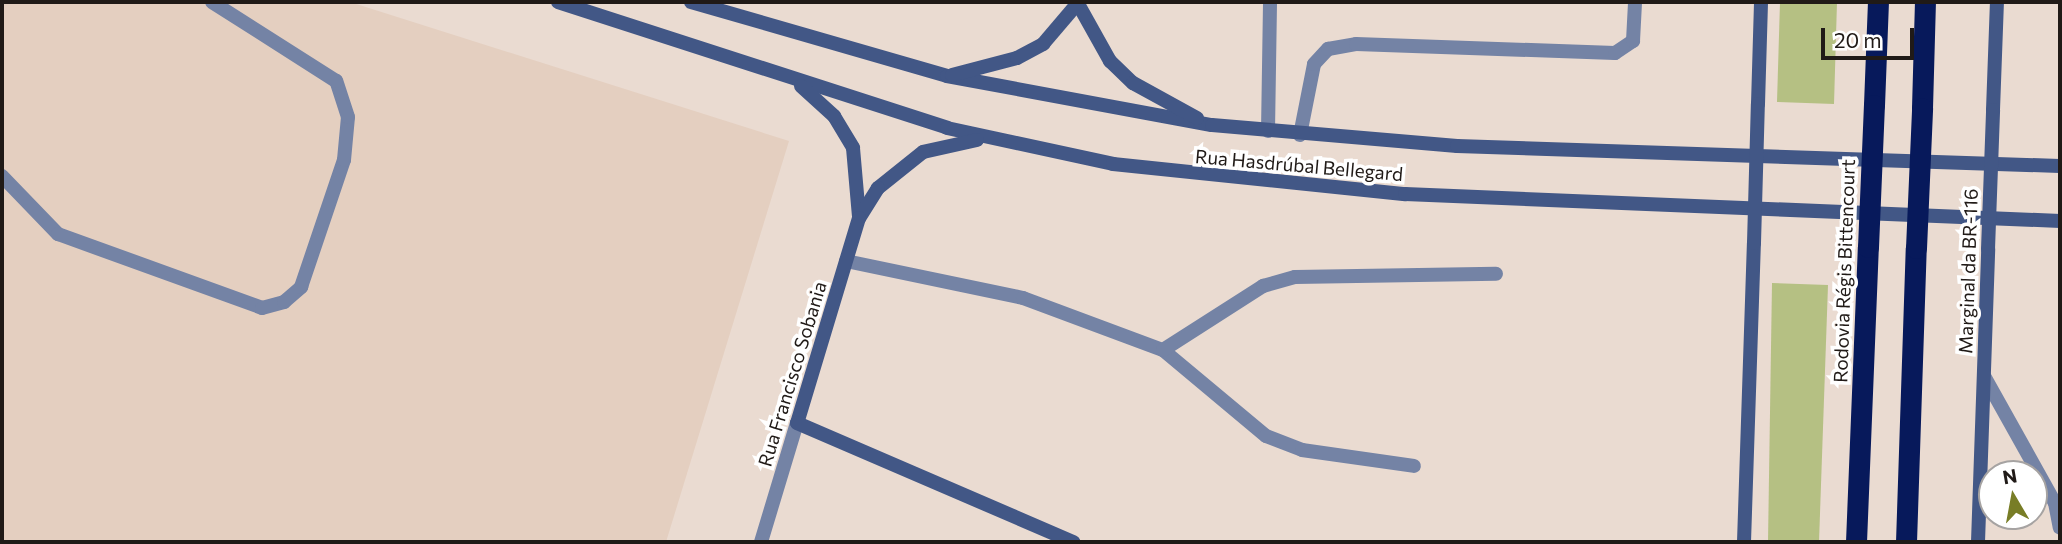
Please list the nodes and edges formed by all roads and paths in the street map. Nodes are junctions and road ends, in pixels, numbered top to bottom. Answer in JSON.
{"nodes":[{"id":1,"x":212,"y":2,"type":"edge"},
{"id":2,"x":558,"y":2,"type":"edge"},
{"id":3,"x":691,"y":2,"type":"edge"},
{"id":4,"x":1269,"y":2,"type":"edge"},
{"id":5,"x":1635,"y":2,"type":"edge"},
{"id":6,"x":1761,"y":2,"type":"edge"},
{"id":7,"x":1878,"y":2,"type":"edge"},
{"id":8,"x":1925,"y":2,"type":"edge"},
{"id":9,"x":1997,"y":2,"type":"edge"},
{"id":10,"x":1077,"y":3,"type":"edge"},
{"id":11,"x":778,"y":75,"type":"junction"},
{"id":12,"x":947,"y":76,"type":"junction"},
{"id":13,"x":1212,"y":125,"type":"junction"},
{"id":14,"x":1268,"y":131,"type":"junction"},
{"id":15,"x":1300,"y":135,"type":"junction"},
{"id":16,"x":990,"y":139,"type":"junction"},
{"id":17,"x":2060,"y":166,"type":"edge"},
{"id":18,"x":2,"y":176,"type":"edge"},
{"id":19,"x":859,"y":218,"type":"junction"},
{"id":20,"x":2060,"y":221,"type":"edge"},
{"id":21,"x":846,"y":261,"type":"junction"},
{"id":22,"x":1496,"y":274,"type":"dead end"},
{"id":23,"x":1163,"y":350,"type":"junction"},
{"id":24,"x":1984,"y":376,"type":"junction"},
{"id":25,"x":797,"y":423,"type":"junction"},
{"id":26,"x":1414,"y":466,"type":"dead end"},
{"id":27,"x":2060,"y":528,"type":"edge"},
{"id":28,"x":761,"y":542,"type":"edge"},
{"id":29,"x":1073,"y":542,"type":"edge"},
{"id":30,"x":1744,"y":542,"type":"edge"},
{"id":31,"x":1856,"y":542,"type":"edge"},
{"id":32,"x":1906,"y":542,"type":"edge"},
{"id":33,"x":1978,"y":542,"type":"edge"}],
"edges":[{"from":1,"to":18,"type":"street"},
{"from":2,"to":11,"type":"street","name":"Rua Hasdrúbal Bellegard"},
{"from":3,"to":12,"type":"street","name":"Rua Hasdrúbal Bellegard"},
{"from":4,"to":14,"type":"street"},
{"from":5,"to":15,"type":"street"},
{"from":6,"to":30,"type":"street","bridge":true},
{"from":7,"to":31,"type":"highway","name":"Rodovia Régis Bittencourt","bridge":true},
{"from":8,"to":32,"type":"highway","bridge":true},
{"from":9,"to":24,"type":"street","name":"Marginal da BR-116","bridge":true},
{"from":10,"to":12,"type":"street"},
{"from":10,"to":13,"type":"street"},
{"from":11,"to":16,"type":"street","name":"Rua Hasdrúbal Bellegard"},
{"from":11,"to":19,"type":"street","name":"Rua Francisco Sobania"},
{"from":12,"to":13,"type":"street","name":"Rua Hasdrúbal Bellegard"},
{"from":13,"to":14,"type":"street","name":"Rua Hasdrúbal Bellegard"},
{"from":14,"to":15,"type":"street","name":"Rua Hasdrúbal Bellegard"},
{"from":15,"to":17,"type":"street","name":"Rua Hasdrúbal Bellegard"},
{"from":16,"to":19,"type":"street","name":"Rua Francisco Sobania"},
{"from":16,"to":20,"type":"street","name":"Rua Hasdrúbal Bellegard"},
{"from":19,"to":21,"type":"street","name":"Rua Francisco Sobania"},
{"from":21,"to":23,"type":"street"},
{"from":21,"to":25,"type":"street","name":"Rua Francisco Sobania"},
{"from":22,"to":23,"type":"street"},
{"from":23,"to":26,"type":"street"},
{"from":24,"to":27,"type":"street"},
{"from":24,"to":33,"type":"street","name":"Marginal da BR-116"},
{"from":25,"to":28,"type":"street","name":"Rua Francisco Sobania"},
{"from":25,"to":29,"type":"street"}]}
